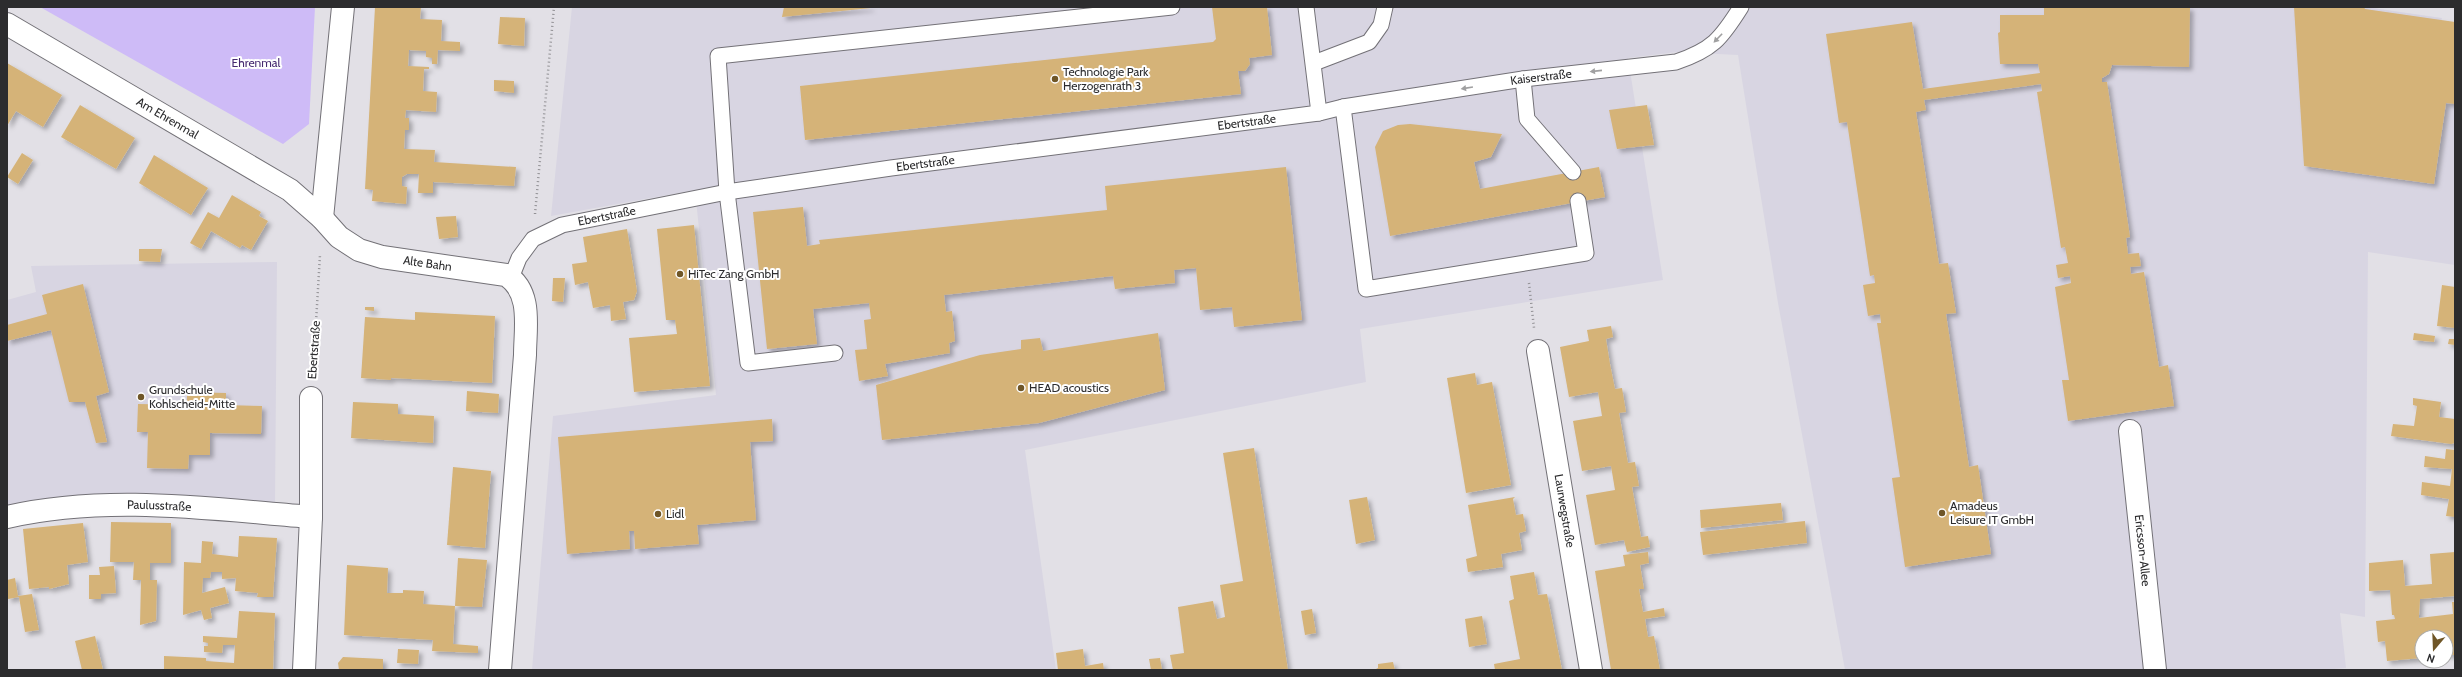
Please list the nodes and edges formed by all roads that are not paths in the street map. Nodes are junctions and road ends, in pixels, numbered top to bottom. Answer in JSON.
{"nodes":[{"id":1,"x":343,"y":7,"type":"edge"},
{"id":2,"x":1172,"y":7,"type":"edge"},
{"id":3,"x":1306,"y":7,"type":"edge"},
{"id":4,"x":1385,"y":7,"type":"edge"},
{"id":5,"x":1741,"y":7,"type":"edge"},
{"id":6,"x":7,"y":24,"type":"edge"},
{"id":7,"x":1314,"y":63,"type":"junction"},
{"id":8,"x":1523,"y":79,"type":"junction"},
{"id":9,"x":1343,"y":107,"type":"junction"},
{"id":10,"x":1319,"y":114,"type":"junction"},
{"id":11,"x":1573,"y":172,"type":"dead end"},
{"id":12,"x":727,"y":192,"type":"junction"},
{"id":13,"x":1578,"y":201,"type":"dead end"},
{"id":14,"x":322,"y":218,"type":"junction"},
{"id":15,"x":511,"y":278,"type":"junction"},
{"id":16,"x":1538,"y":351,"type":"road end"},
{"id":17,"x":836,"y":353,"type":"dead end"},
{"id":18,"x":312,"y":398,"type":"road end"},
{"id":19,"x":2130,"y":431,"type":"dead end"},
{"id":20,"x":7,"y":517,"type":"edge"},
{"id":21,"x":311,"y":517,"type":"junction"},
{"id":22,"x":304,"y":670,"type":"edge"},
{"id":23,"x":500,"y":670,"type":"edge"},
{"id":24,"x":1591,"y":670,"type":"edge"},
{"id":25,"x":2155,"y":670,"type":"edge"}],
"edges":[{"from":1,"to":14,"type":"street"},
{"from":2,"to":12,"type":"lane"},
{"from":3,"to":7,"type":"lane"},
{"from":4,"to":7,"type":"lane"},
{"from":5,"to":8,"type":"lane","name":"Kaiserstraße","one_way":true},
{"from":6,"to":14,"type":"street","name":"Am Ehrenmal"},
{"from":7,"to":10,"type":"lane"},
{"from":8,"to":9,"type":"lane","name":"Kaiserstraße","one_way":true},
{"from":8,"to":11,"type":"lane"},
{"from":9,"to":10,"type":"lane","name":"Kaiserstraße"},
{"from":9,"to":13,"type":"lane"},
{"from":10,"to":12,"type":"lane","name":"Ebertstraße"},
{"from":12,"to":15,"type":"lane","name":"Ebertstraße"},
{"from":12,"to":17,"type":"lane"},
{"from":14,"to":15,"type":"street","name":"Alte Bahn"},
{"from":15,"to":23,"type":"street"},
{"from":16,"to":24,"type":"street","name":"Laurwegstraße"},
{"from":18,"to":21,"type":"street"},
{"from":19,"to":25,"type":"street","name":"Ericsson-Allee"},
{"from":20,"to":21,"type":"street","name":"Paulusstraße"},
{"from":21,"to":22,"type":"street"}]}
